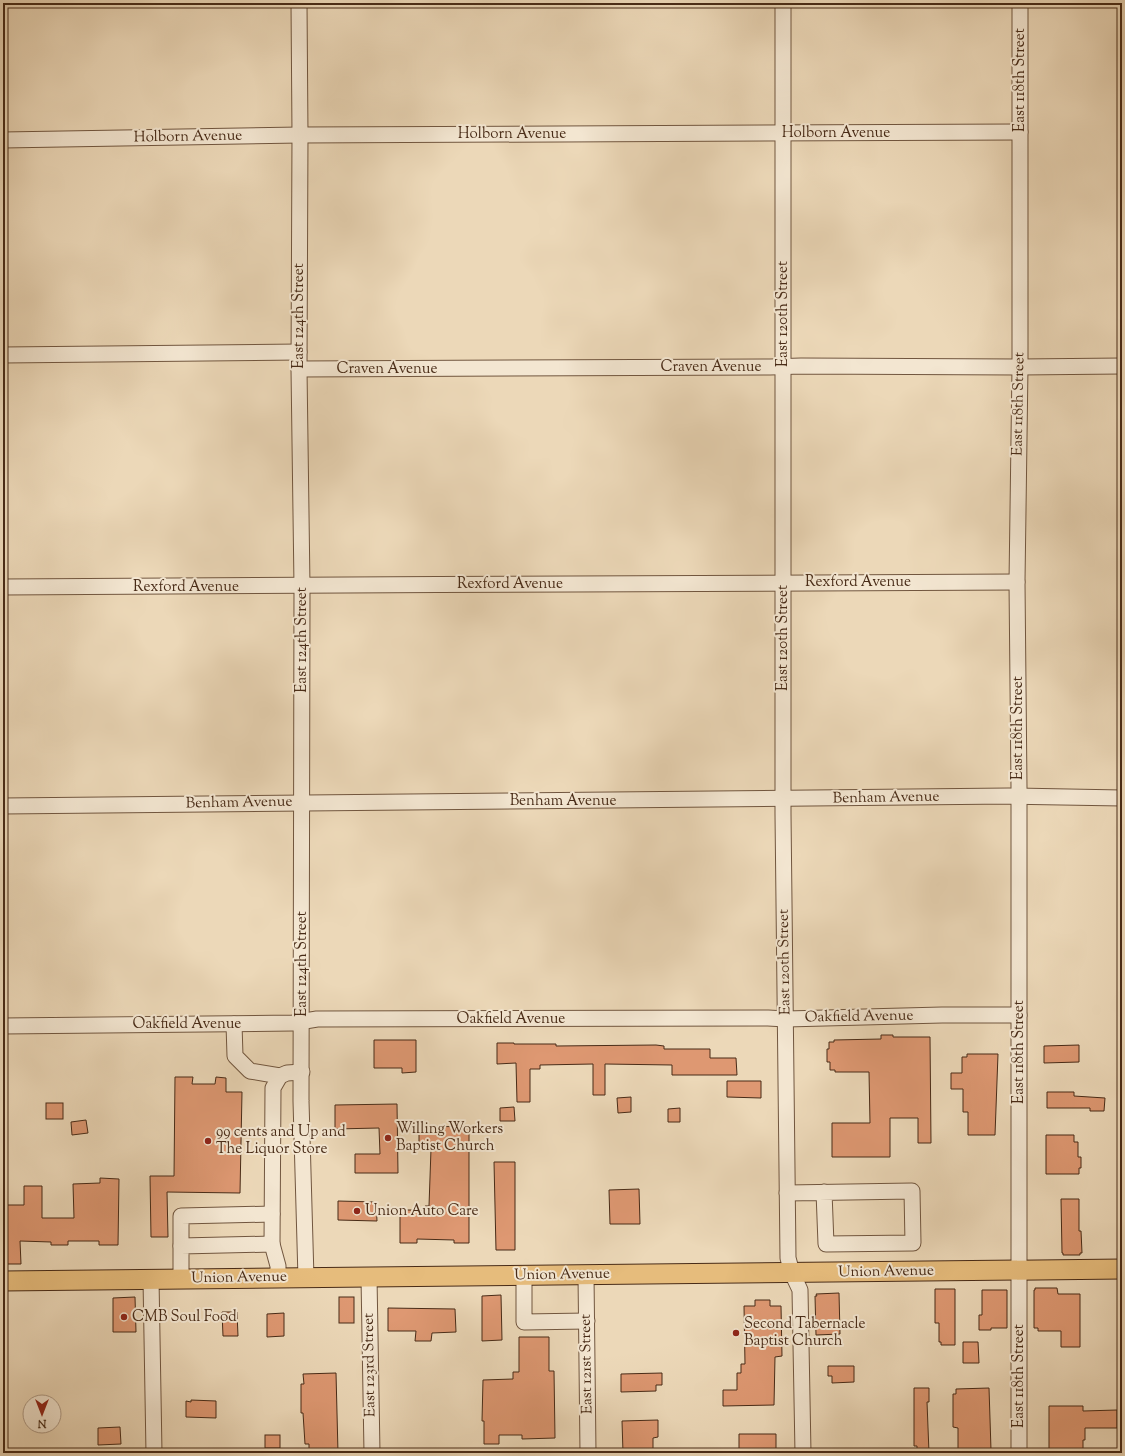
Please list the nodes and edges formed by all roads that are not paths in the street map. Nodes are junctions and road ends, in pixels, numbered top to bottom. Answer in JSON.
{"nodes":[{"id":1,"x":299,"y":3,"type":"edge"},
{"id":2,"x":783,"y":3,"type":"edge"},
{"id":3,"x":1020,"y":3,"type":"edge"},
{"id":4,"x":1020,"y":132,"type":"junction"},
{"id":5,"x":783,"y":134,"type":"junction"},
{"id":6,"x":300,"y":135,"type":"junction"},
{"id":7,"x":3,"y":140,"type":"edge"},
{"id":8,"x":299,"y":352,"type":"junction"},
{"id":9,"x":3,"y":355,"type":"edge"},
{"id":10,"x":783,"y":366,"type":"junction"},
{"id":11,"x":1122,"y":366,"type":"edge"},
{"id":12,"x":1020,"y":367,"type":"junction"},
{"id":13,"x":299,"y":369,"type":"junction"},
{"id":14,"x":783,"y":582,"type":"junction"},
{"id":15,"x":1017,"y":582,"type":"junction"},
{"id":16,"x":302,"y":586,"type":"junction"},
{"id":17,"x":3,"y":587,"type":"edge"},
{"id":18,"x":1019,"y":796,"type":"junction"},
{"id":19,"x":1122,"y":798,"type":"edge"},
{"id":20,"x":783,"y":799,"type":"junction"},
{"id":21,"x":302,"y":803,"type":"junction"},
{"id":22,"x":3,"y":806,"type":"edge"},
{"id":23,"x":1019,"y":1015,"type":"junction"},
{"id":24,"x":786,"y":1019,"type":"junction"},
{"id":25,"x":302,"y":1021,"type":"junction"},
{"id":26,"x":234,"y":1024,"type":"junction"},
{"id":27,"x":3,"y":1026,"type":"edge"},
{"id":28,"x":302,"y":1072,"type":"junction"},
{"id":29,"x":280,"y":1076,"type":"junction"},
{"id":30,"x":824,"y":1192,"type":"junction"},
{"id":31,"x":787,"y":1193,"type":"junction"},
{"id":32,"x":272,"y":1214,"type":"junction"},
{"id":33,"x":272,"y":1244,"type":"junction"},
{"id":34,"x":181,"y":1246,"type":"junction"},
{"id":35,"x":1122,"y":1269,"type":"edge"},
{"id":36,"x":1019,"y":1270,"type":"junction"},
{"id":37,"x":792,"y":1273,"type":"junction"},
{"id":38,"x":586,"y":1275,"type":"junction"},
{"id":39,"x":524,"y":1276,"type":"junction"},
{"id":40,"x":369,"y":1277,"type":"junction"},
{"id":41,"x":278,"y":1278,"type":"junction"},
{"id":42,"x":306,"y":1278,"type":"junction"},
{"id":43,"x":151,"y":1279,"type":"junction"},
{"id":44,"x":181,"y":1279,"type":"junction"},
{"id":45,"x":3,"y":1281,"type":"edge"},
{"id":46,"x":587,"y":1322,"type":"junction"},
{"id":47,"x":154,"y":1453,"type":"edge"},
{"id":48,"x":372,"y":1453,"type":"edge"},
{"id":49,"x":588,"y":1453,"type":"edge"},
{"id":50,"x":803,"y":1453,"type":"edge"},
{"id":51,"x":1019,"y":1453,"type":"edge"}],
"edges":[{"from":1,"to":6,"type":"street","name":"East 124th Street"},
{"from":2,"to":5,"type":"street","name":"East 120th Street"},
{"from":3,"to":4,"type":"street","name":"East 118th Street"},
{"from":4,"to":5,"type":"street","name":"Holborn Avenue"},
{"from":4,"to":12,"type":"street","name":"East 118th Street"},
{"from":5,"to":6,"type":"street","name":"Holborn Avenue"},
{"from":5,"to":10,"type":"street","name":"East 120th Street"},
{"from":6,"to":7,"type":"street","name":"Holborn Avenue"},
{"from":6,"to":8,"type":"street","name":"East 124th Street"},
{"from":8,"to":9,"type":"street"},
{"from":8,"to":13,"type":"street","name":"East 124th Street"},
{"from":10,"to":12,"type":"street","name":"Craven Avenue"},
{"from":10,"to":13,"type":"street","name":"Craven Avenue"},
{"from":10,"to":14,"type":"street","name":"East 120th Street"},
{"from":11,"to":12,"type":"street","name":"Craven Avenue"},
{"from":12,"to":15,"type":"street","name":"East 118th Street"},
{"from":13,"to":16,"type":"street","name":"East 124th Street"},
{"from":14,"to":15,"type":"street","name":"Rexford Avenue"},
{"from":14,"to":16,"type":"street","name":"Rexford Avenue"},
{"from":14,"to":20,"type":"street","name":"East 120th Street"},
{"from":15,"to":18,"type":"street","name":"East 118th Street"},
{"from":16,"to":17,"type":"street","name":"Rexford Avenue"},
{"from":16,"to":21,"type":"street","name":"East 124th Street"},
{"from":18,"to":19,"type":"street","name":"Benham Avenue"},
{"from":18,"to":20,"type":"street","name":"Benham Avenue"},
{"from":18,"to":23,"type":"street","name":"East 118th Street"},
{"from":20,"to":21,"type":"street","name":"Benham Avenue"},
{"from":20,"to":24,"type":"street","name":"East 120th Street"},
{"from":21,"to":22,"type":"street","name":"Benham Avenue"},
{"from":21,"to":25,"type":"street","name":"East 124th Street"},
{"from":23,"to":24,"type":"street","name":"Oakfield Avenue"},
{"from":23,"to":36,"type":"street","name":"East 118th Street"},
{"from":24,"to":25,"type":"street","name":"Oakfield Avenue"},
{"from":24,"to":31,"type":"street","name":"East 120th Street"},
{"from":25,"to":26,"type":"street","name":"Oakfield Avenue"},
{"from":25,"to":28,"type":"street","name":"East 124th Street"},
{"from":26,"to":27,"type":"street","name":"Oakfield Avenue"},
{"from":26,"to":29,"type":"street"},
{"from":28,"to":29,"type":"street"},
{"from":28,"to":42,"type":"street","name":"East 124th Street"},
{"from":29,"to":32,"type":"street"},
{"from":30,"to":30,"type":"street"},
{"from":30,"to":31,"type":"street"},
{"from":31,"to":37,"type":"street","name":"East 120th Street"},
{"from":32,"to":33,"type":"street"},
{"from":32,"to":34,"type":"street"},
{"from":33,"to":34,"type":"street"},
{"from":33,"to":41,"type":"street"},
{"from":34,"to":44,"type":"street"},
{"from":35,"to":36,"type":"main road","name":"Union Avenue"},
{"from":36,"to":37,"type":"main road","name":"Union Avenue"},
{"from":36,"to":51,"type":"street","name":"East 118th Street"},
{"from":37,"to":38,"type":"main road","name":"Union Avenue"},
{"from":37,"to":50,"type":"street","name":"East 120th Street"},
{"from":38,"to":39,"type":"main road","name":"Union Avenue"},
{"from":38,"to":46,"type":"street","name":"East 121st Street"},
{"from":39,"to":40,"type":"main road","name":"Union Avenue"},
{"from":39,"to":46,"type":"street"},
{"from":40,"to":42,"type":"main road","name":"Union Avenue"},
{"from":40,"to":48,"type":"street","name":"East 123rd Street"},
{"from":41,"to":42,"type":"main road","name":"Union Avenue"},
{"from":41,"to":44,"type":"main road","name":"Union Avenue"},
{"from":43,"to":44,"type":"main road","name":"Union Avenue"},
{"from":43,"to":45,"type":"main road","name":"Union Avenue"},
{"from":43,"to":47,"type":"street"},
{"from":46,"to":49,"type":"street","name":"East 121st Street"}]}
